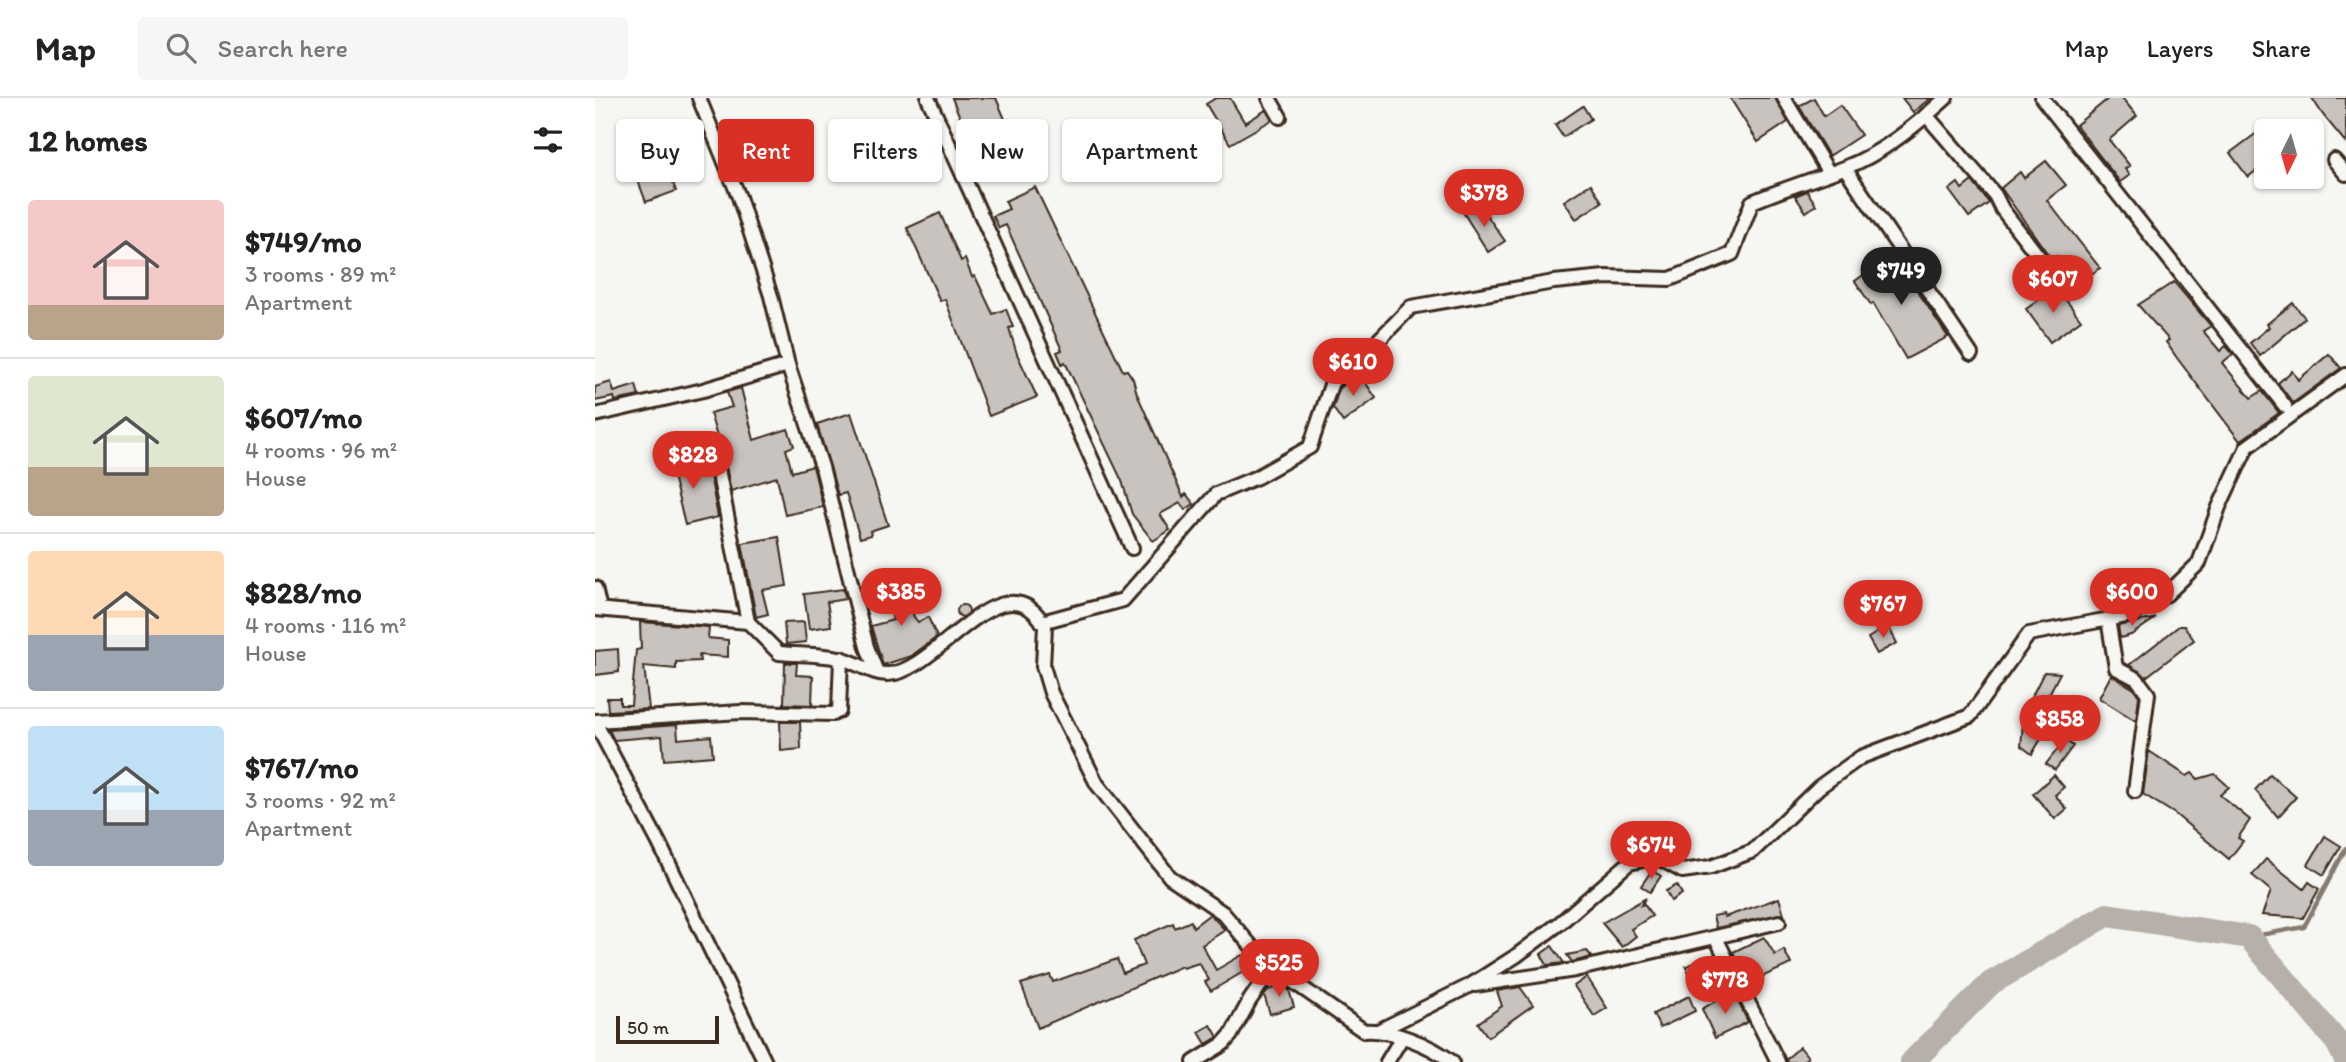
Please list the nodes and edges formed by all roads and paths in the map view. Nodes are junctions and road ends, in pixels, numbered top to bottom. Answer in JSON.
{"nodes":[{"id":1,"x":699,"y":98,"type":"edge"},
{"id":2,"x":928,"y":98,"type":"edge"},
{"id":3,"x":1269,"y":98,"type":"edge"},
{"id":4,"x":1784,"y":98,"type":"edge"},
{"id":5,"x":1946,"y":98,"type":"edge"},
{"id":6,"x":2042,"y":98,"type":"edge"},
{"id":7,"x":1926,"y":115,"type":"junction"},
{"id":8,"x":1280,"y":117,"type":"dead end"},
{"id":9,"x":2334,"y":160,"type":"dead end"},
{"id":10,"x":1845,"y":168,"type":"junction"},
{"id":11,"x":1829,"y":173,"type":"junction"},
{"id":12,"x":2346,"y":174,"type":"edge"},
{"id":13,"x":2065,"y":291,"type":"dead end"},
{"id":14,"x":1971,"y":354,"type":"dead end"},
{"id":15,"x":788,"y":365,"type":"junction"},
{"id":16,"x":2346,"y":375,"type":"edge"},
{"id":17,"x":2285,"y":406,"type":"dead end"},
{"id":18,"x":595,"y":415,"type":"edge"},
{"id":19,"x":717,"y":464,"type":"dead end"},
{"id":20,"x":1132,"y":548,"type":"dead end"},
{"id":21,"x":595,"y":588,"type":"edge"},
{"id":22,"x":598,"y":609,"type":"edge"},
{"id":23,"x":2108,"y":619,"type":"junction"},
{"id":24,"x":1042,"y":621,"type":"junction"},
{"id":25,"x":748,"y":622,"type":"junction"},
{"id":26,"x":841,"y":658,"type":"junction"},
{"id":27,"x":876,"y":670,"type":"junction"},
{"id":28,"x":595,"y":721,"type":"edge"},
{"id":29,"x":2135,"y":791,"type":"dead end"},
{"id":30,"x":1780,"y":922,"type":"dead end"},
{"id":31,"x":1716,"y":938,"type":"junction"},
{"id":32,"x":1273,"y":967,"type":"junction"},
{"id":33,"x":1469,"y":986,"type":"junction"},
{"id":34,"x":1380,"y":1030,"type":"junction"},
{"id":35,"x":1401,"y":1039,"type":"junction"},
{"id":36,"x":765,"y":1062,"type":"edge"},
{"id":37,"x":1194,"y":1062,"type":"edge"},
{"id":38,"x":1387,"y":1062,"type":"edge"},
{"id":39,"x":1452,"y":1062,"type":"edge"},
{"id":40,"x":1778,"y":1062,"type":"edge"}],
"edges":[{"from":1,"to":15,"type":"street"},
{"from":2,"to":20,"type":"street"},
{"from":3,"to":8,"type":"street"},
{"from":4,"to":11,"type":"street"},
{"from":5,"to":7,"type":"street"},
{"from":6,"to":17,"type":"street"},
{"from":7,"to":10,"type":"street"},
{"from":7,"to":13,"type":"street"},
{"from":9,"to":12,"type":"street"},
{"from":10,"to":11,"type":"street"},
{"from":10,"to":14,"type":"street"},
{"from":11,"to":24,"type":"street"},
{"from":15,"to":18,"type":"street"},
{"from":15,"to":27,"type":"street"},
{"from":16,"to":23,"type":"street"},
{"from":19,"to":25,"type":"street"},
{"from":21,"to":22,"type":"street"},
{"from":22,"to":25,"type":"street"},
{"from":23,"to":29,"type":"street"},
{"from":23,"to":33,"type":"street"},
{"from":24,"to":27,"type":"street"},
{"from":24,"to":32,"type":"street"},
{"from":25,"to":26,"type":"street"},
{"from":26,"to":27,"type":"street"},
{"from":26,"to":28,"type":"street"},
{"from":28,"to":36,"type":"street"},
{"from":30,"to":31,"type":"street"},
{"from":31,"to":33,"type":"street"},
{"from":31,"to":40,"type":"street"},
{"from":32,"to":34,"type":"street"},
{"from":32,"to":37,"type":"street"},
{"from":33,"to":34,"type":"street"},
{"from":34,"to":35,"type":"street"},
{"from":35,"to":38,"type":"street"},
{"from":35,"to":39,"type":"street"}]}
